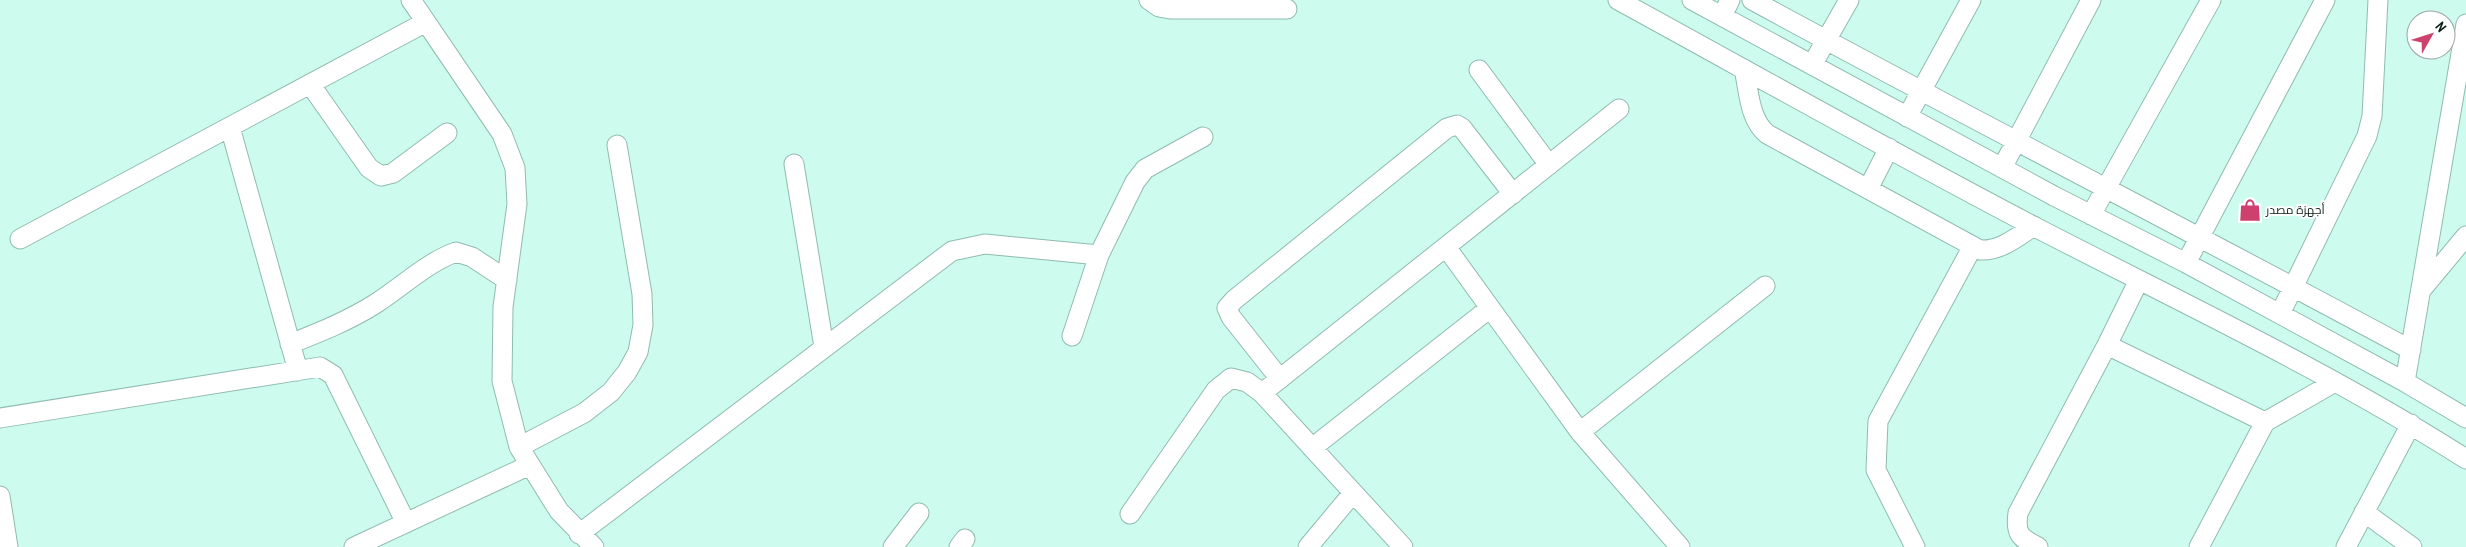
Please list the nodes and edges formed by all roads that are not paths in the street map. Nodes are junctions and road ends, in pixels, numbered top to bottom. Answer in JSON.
{"nodes":[{"id":1,"x":411,"y":0,"type":"edge"},
{"id":2,"x":1149,"y":0,"type":"edge"},
{"id":3,"x":1618,"y":0,"type":"edge"},
{"id":4,"x":1692,"y":0,"type":"edge"},
{"id":5,"x":1752,"y":0,"type":"edge"},
{"id":6,"x":1849,"y":0,"type":"edge"},
{"id":7,"x":1971,"y":0,"type":"edge"},
{"id":8,"x":2091,"y":0,"type":"edge"},
{"id":9,"x":2211,"y":0,"type":"edge"},
{"id":10,"x":2325,"y":0,"type":"edge"},
{"id":11,"x":2378,"y":0,"type":"edge"},
{"id":12,"x":1726,"y":8,"type":"edge"},
{"id":13,"x":1287,"y":9,"type":"dead end"},
{"id":14,"x":426,"y":22,"type":"junction"},
{"id":15,"x":2466,"y":24,"type":"edge"},
{"id":16,"x":1826,"y":40,"type":"junction"},
{"id":17,"x":1812,"y":65,"type":"junction"},
{"id":18,"x":1744,"y":69,"type":"junction"},
{"id":19,"x":1478,"y":70,"type":"dead end"},
{"id":20,"x":310,"y":84,"type":"junction"},
{"id":21,"x":1921,"y":92,"type":"junction"},
{"id":22,"x":1619,"y":109,"type":"dead end"},
{"id":23,"x":1907,"y":117,"type":"junction"},
{"id":24,"x":230,"y":127,"type":"junction"},
{"id":25,"x":447,"y":133,"type":"dead end"},
{"id":26,"x":1203,"y":137,"type":"dead end"},
{"id":27,"x":2016,"y":142,"type":"junction"},
{"id":28,"x":617,"y":146,"type":"dead end"},
{"id":29,"x":1889,"y":148,"type":"junction"},
{"id":30,"x":794,"y":164,"type":"dead end"},
{"id":31,"x":1549,"y":165,"type":"junction"},
{"id":32,"x":2002,"y":168,"type":"junction"},
{"id":33,"x":2106,"y":188,"type":"junction"},
{"id":34,"x":1868,"y":189,"type":"junction"},
{"id":35,"x":1512,"y":194,"type":"junction"},
{"id":36,"x":2091,"y":215,"type":"junction"},
{"id":37,"x":2034,"y":226,"type":"junction"},
{"id":38,"x":2200,"y":236,"type":"junction"},
{"id":39,"x":2466,"y":236,"type":"edge"},
{"id":40,"x":20,"y":240,"type":"dead end"},
{"id":41,"x":1446,"y":246,"type":"junction"},
{"id":42,"x":1973,"y":246,"type":"junction"},
{"id":43,"x":1099,"y":255,"type":"junction"},
{"id":44,"x":2186,"y":263,"type":"junction"},
{"id":45,"x":507,"y":280,"type":"junction"},
{"id":46,"x":2139,"y":280,"type":"junction"},
{"id":47,"x":1765,"y":286,"type":"dead end"},
{"id":48,"x":2294,"y":287,"type":"junction"},
{"id":49,"x":2421,"y":290,"type":"junction"},
{"id":50,"x":1490,"y":308,"type":"junction"},
{"id":51,"x":2280,"y":314,"type":"junction"},
{"id":52,"x":1072,"y":336,"type":"dead end"},
{"id":53,"x":290,"y":344,"type":"junction"},
{"id":54,"x":2108,"y":345,"type":"junction"},
{"id":55,"x":824,"y":347,"type":"junction"},
{"id":56,"x":2411,"y":350,"type":"junction"},
{"id":57,"x":298,"y":371,"type":"junction"},
{"id":58,"x":1280,"y":379,"type":"junction"},
{"id":59,"x":2335,"y":382,"type":"junction"},
{"id":60,"x":2405,"y":382,"type":"junction"},
{"id":61,"x":1262,"y":394,"type":"junction"},
{"id":62,"x":0,"y":418,"type":"edge"},
{"id":63,"x":2466,"y":418,"type":"edge"},
{"id":64,"x":2266,"y":422,"type":"junction"},
{"id":65,"x":2411,"y":424,"type":"junction"},
{"id":66,"x":1580,"y":432,"type":"junction"},
{"id":67,"x":519,"y":447,"type":"junction"},
{"id":68,"x":1312,"y":448,"type":"junction"},
{"id":69,"x":2466,"y":459,"type":"edge"},
{"id":70,"x":530,"y":465,"type":"junction"},
{"id":71,"x":1353,"y":493,"type":"junction"},
{"id":72,"x":0,"y":496,"type":"edge"},
{"id":73,"x":2364,"y":512,"type":"junction"},
{"id":74,"x":919,"y":514,"type":"dead end"},
{"id":75,"x":1130,"y":514,"type":"dead end"},
{"id":76,"x":406,"y":523,"type":"junction"},
{"id":77,"x":579,"y":534,"type":"junction"},
{"id":78,"x":8,"y":547,"type":"edge"},
{"id":79,"x":354,"y":547,"type":"edge"},
{"id":80,"x":594,"y":547,"type":"edge"},
{"id":81,"x":893,"y":547,"type":"edge"},
{"id":82,"x":1308,"y":547,"type":"edge"},
{"id":83,"x":1403,"y":547,"type":"edge"},
{"id":84,"x":1680,"y":547,"type":"edge"},
{"id":85,"x":1915,"y":547,"type":"edge"},
{"id":86,"x":2038,"y":547,"type":"edge"},
{"id":87,"x":2199,"y":547,"type":"edge"},
{"id":88,"x":2346,"y":547,"type":"edge"},
{"id":89,"x":2412,"y":547,"type":"edge"}],
"edges":[{"from":1,"to":14,"type":"street"},
{"from":2,"to":13,"type":"street"},
{"from":3,"to":18,"type":"street"},
{"from":4,"to":12,"type":"street"},
{"from":5,"to":16,"type":"street"},
{"from":6,"to":16,"type":"street"},
{"from":7,"to":21,"type":"street"},
{"from":8,"to":27,"type":"street"},
{"from":9,"to":33,"type":"street"},
{"from":10,"to":38,"type":"street"},
{"from":11,"to":48,"type":"street"},
{"from":12,"to":17,"type":"street"},
{"from":14,"to":20,"type":"street"},
{"from":14,"to":45,"type":"street"},
{"from":15,"to":49,"type":"street"},
{"from":16,"to":17,"type":"street"},
{"from":16,"to":21,"type":"street"},
{"from":17,"to":23,"type":"street"},
{"from":18,"to":29,"type":"street"},
{"from":18,"to":34,"type":"street"},
{"from":19,"to":31,"type":"street"},
{"from":20,"to":24,"type":"street"},
{"from":20,"to":25,"type":"street"},
{"from":21,"to":23,"type":"street"},
{"from":21,"to":27,"type":"street"},
{"from":22,"to":31,"type":"street"},
{"from":23,"to":32,"type":"street"},
{"from":24,"to":40,"type":"street"},
{"from":24,"to":53,"type":"street"},
{"from":26,"to":43,"type":"street"},
{"from":27,"to":32,"type":"street"},
{"from":27,"to":33,"type":"street"},
{"from":28,"to":67,"type":"street"},
{"from":29,"to":34,"type":"street"},
{"from":29,"to":37,"type":"street"},
{"from":30,"to":55,"type":"street"},
{"from":31,"to":35,"type":"street"},
{"from":32,"to":36,"type":"street"},
{"from":33,"to":36,"type":"street"},
{"from":33,"to":38,"type":"street"},
{"from":34,"to":42,"type":"street"},
{"from":35,"to":41,"type":"street"},
{"from":35,"to":58,"type":"street"},
{"from":36,"to":44,"type":"street"},
{"from":37,"to":42,"type":"street"},
{"from":37,"to":46,"type":"street"},
{"from":38,"to":44,"type":"street"},
{"from":38,"to":48,"type":"street"},
{"from":39,"to":49,"type":"street"},
{"from":41,"to":50,"type":"street"},
{"from":41,"to":58,"type":"street"},
{"from":42,"to":85,"type":"street"},
{"from":43,"to":52,"type":"street"},
{"from":43,"to":55,"type":"street"},
{"from":44,"to":51,"type":"street"},
{"from":45,"to":53,"type":"street"},
{"from":45,"to":67,"type":"street"},
{"from":46,"to":54,"type":"street"},
{"from":46,"to":59,"type":"street"},
{"from":47,"to":66,"type":"street"},
{"from":48,"to":51,"type":"street"},
{"from":48,"to":56,"type":"street"},
{"from":49,"to":56,"type":"street"},
{"from":50,"to":66,"type":"street"},
{"from":50,"to":68,"type":"street"},
{"from":51,"to":60,"type":"street"},
{"from":53,"to":57,"type":"street"},
{"from":54,"to":64,"type":"street"},
{"from":54,"to":86,"type":"street"},
{"from":55,"to":77,"type":"street"},
{"from":56,"to":60,"type":"street"},
{"from":57,"to":62,"type":"street"},
{"from":57,"to":76,"type":"street"},
{"from":58,"to":61,"type":"street"},
{"from":59,"to":64,"type":"street"},
{"from":59,"to":65,"type":"street"},
{"from":60,"to":63,"type":"street"},
{"from":61,"to":68,"type":"street"},
{"from":61,"to":75,"type":"street"},
{"from":64,"to":87,"type":"street"},
{"from":65,"to":69,"type":"street"},
{"from":65,"to":73,"type":"street"},
{"from":66,"to":84,"type":"street"},
{"from":67,"to":70,"type":"street"},
{"from":68,"to":71,"type":"street"},
{"from":70,"to":76,"type":"street"},
{"from":70,"to":77,"type":"street"},
{"from":71,"to":82,"type":"street"},
{"from":71,"to":83,"type":"street"},
{"from":72,"to":78,"type":"street"},
{"from":73,"to":88,"type":"street"},
{"from":73,"to":89,"type":"street"},
{"from":74,"to":81,"type":"street"},
{"from":76,"to":79,"type":"street"},
{"from":77,"to":80,"type":"street"}]}
